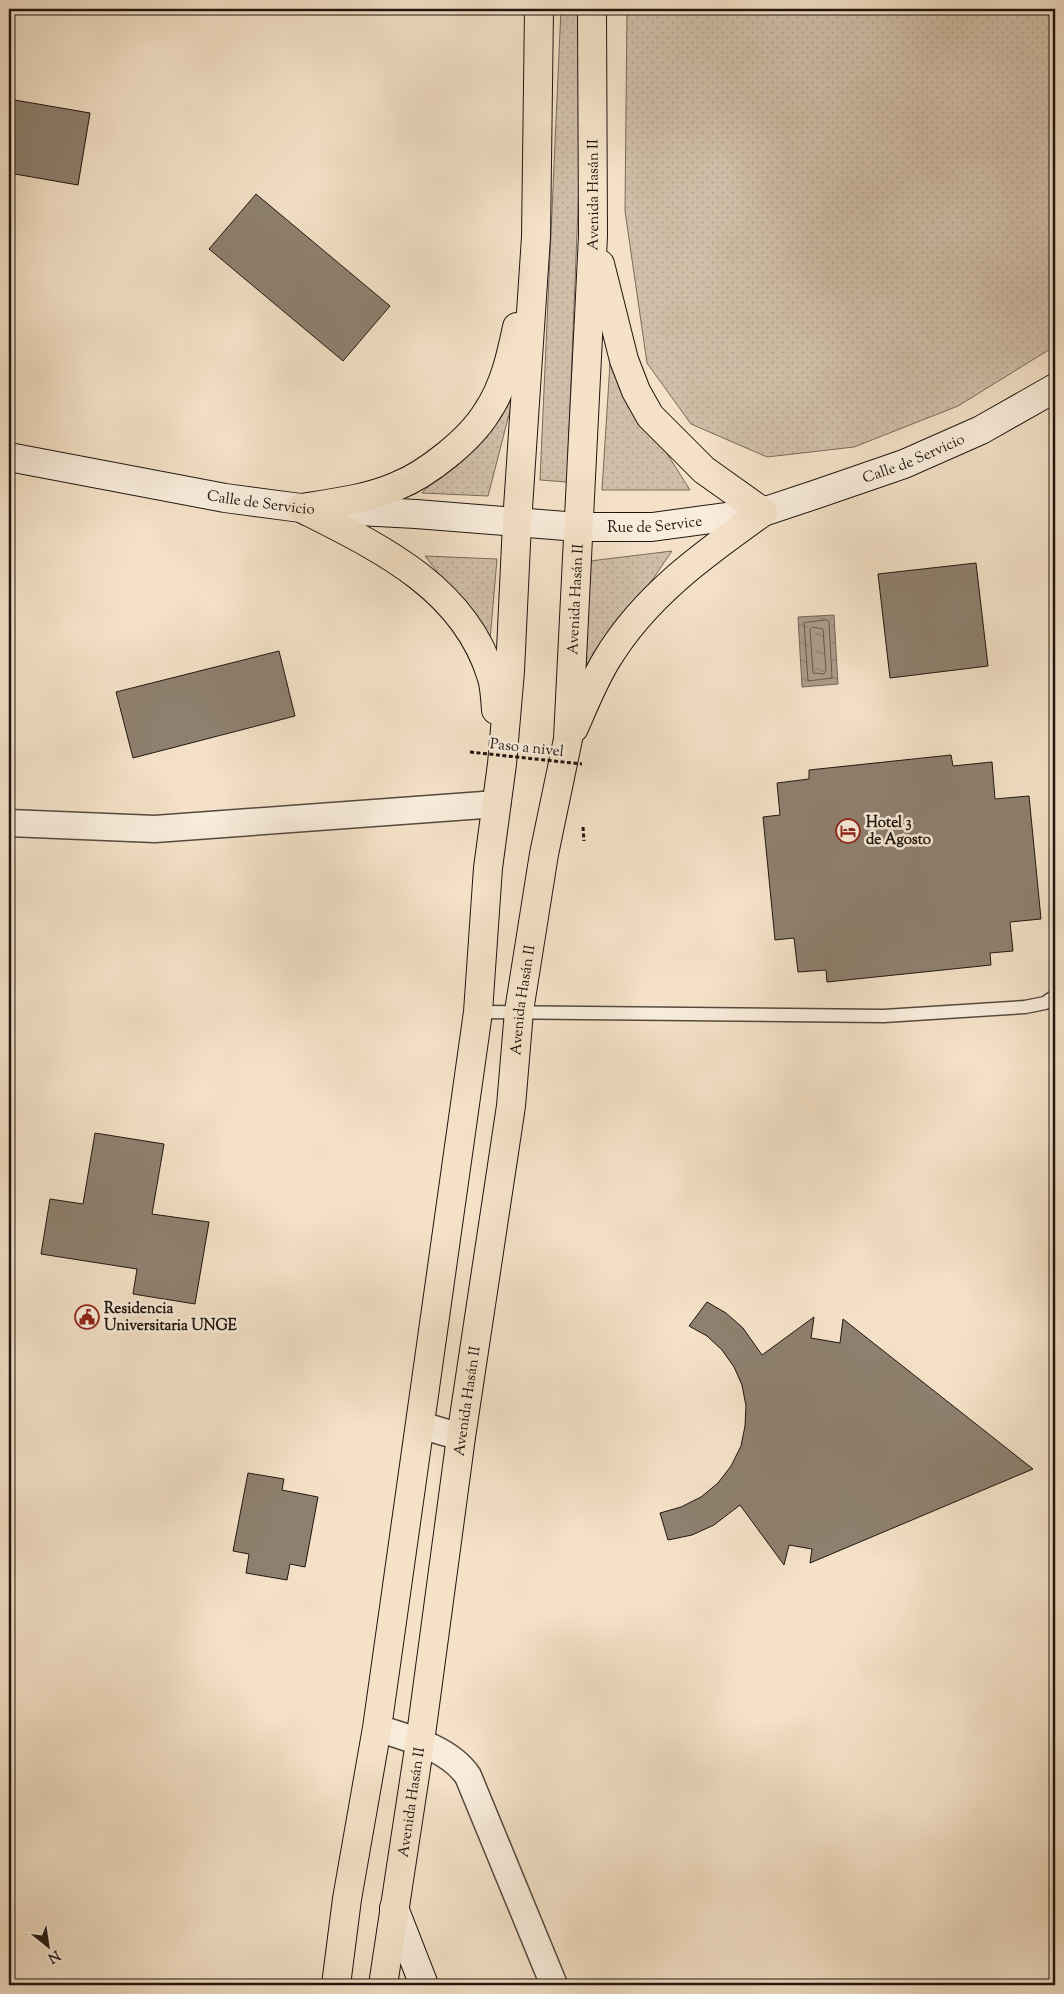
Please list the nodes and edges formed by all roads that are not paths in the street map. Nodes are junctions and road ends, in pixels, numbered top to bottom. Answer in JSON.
{"nodes":[{"id":1,"x":539,"y":9,"type":"edge"},
{"id":2,"x":592,"y":9,"type":"edge"},
{"id":3,"x":593,"y":236,"type":"junction"},
{"id":4,"x":536,"y":237,"type":"junction"},
{"id":5,"x":1055,"y":388,"type":"edge"},
{"id":6,"x":9,"y":457,"type":"edge"},
{"id":7,"x":301,"y":508,"type":"junction"},
{"id":8,"x":763,"y":512,"type":"junction"},
{"id":9,"x":517,"y":523,"type":"junction"},
{"id":10,"x":578,"y":527,"type":"junction"},
{"id":11,"x":568,"y":739,"type":"junction"},
{"id":12,"x":502,"y":764,"type":"junction"},
{"id":13,"x":497,"y":804,"type":"junction"},
{"id":14,"x":9,"y":823,"type":"edge"},
{"id":15,"x":1055,"y":996,"type":"edge"},
{"id":16,"x":519,"y":1011,"type":"junction"},
{"id":17,"x":478,"y":1012,"type":"junction"},
{"id":18,"x":420,"y":1425,"type":"junction"},
{"id":19,"x":461,"y":1437,"type":"junction"},
{"id":20,"x":377,"y":1728,"type":"junction"},
{"id":21,"x":420,"y":1742,"type":"junction"},
{"id":22,"x":394,"y":1908,"type":"junction"},
{"id":23,"x":336,"y":1985,"type":"edge"},
{"id":24,"x":383,"y":1985,"type":"edge"},
{"id":25,"x":424,"y":1985,"type":"edge"},
{"id":26,"x":554,"y":1985,"type":"edge"}],
"edges":[{"from":1,"to":4,"type":"main road"},
{"from":2,"to":3,"type":"main road","name":"Avenida Hasán II"},
{"from":3,"to":8,"type":"main road"},
{"from":3,"to":10,"type":"main road","name":"Avenida Hasán II"},
{"from":4,"to":7,"type":"main road"},
{"from":4,"to":9,"type":"main road"},
{"from":5,"to":8,"type":"street","name":"Calle de Servicio"},
{"from":6,"to":7,"type":"street","name":"Calle de Servicio"},
{"from":7,"to":9,"type":"street","name":"Calle de Servicio"},
{"from":7,"to":12,"type":"main road"},
{"from":8,"to":10,"type":"street","name":"Rue de Service"},
{"from":8,"to":11,"type":"main road"},
{"from":9,"to":10,"type":"street","name":"Rue de Service"},
{"from":9,"to":12,"type":"main road"},
{"from":10,"to":11,"type":"main road","name":"Avenida Hasán II"},
{"from":11,"to":16,"type":"main road","name":"Avenida Hasán II"},
{"from":12,"to":13,"type":"main road"},
{"from":13,"to":14,"type":"street"},
{"from":13,"to":17,"type":"main road"},
{"from":15,"to":16,"type":"lane"},
{"from":16,"to":17,"type":"lane"},
{"from":16,"to":19,"type":"main road","name":"Avenida Hasán II"},
{"from":17,"to":18,"type":"main road"},
{"from":18,"to":19,"type":"street"},
{"from":18,"to":20,"type":"main road"},
{"from":19,"to":21,"type":"main road","name":"Avenida Hasán II"},
{"from":20,"to":21,"type":"street"},
{"from":20,"to":23,"type":"main road"},
{"from":21,"to":22,"type":"main road","name":"Avenida Hasán II"},
{"from":21,"to":26,"type":"street"},
{"from":22,"to":24,"type":"main road","name":"Avenida Hasán II"},
{"from":22,"to":25,"type":"street"}]}
